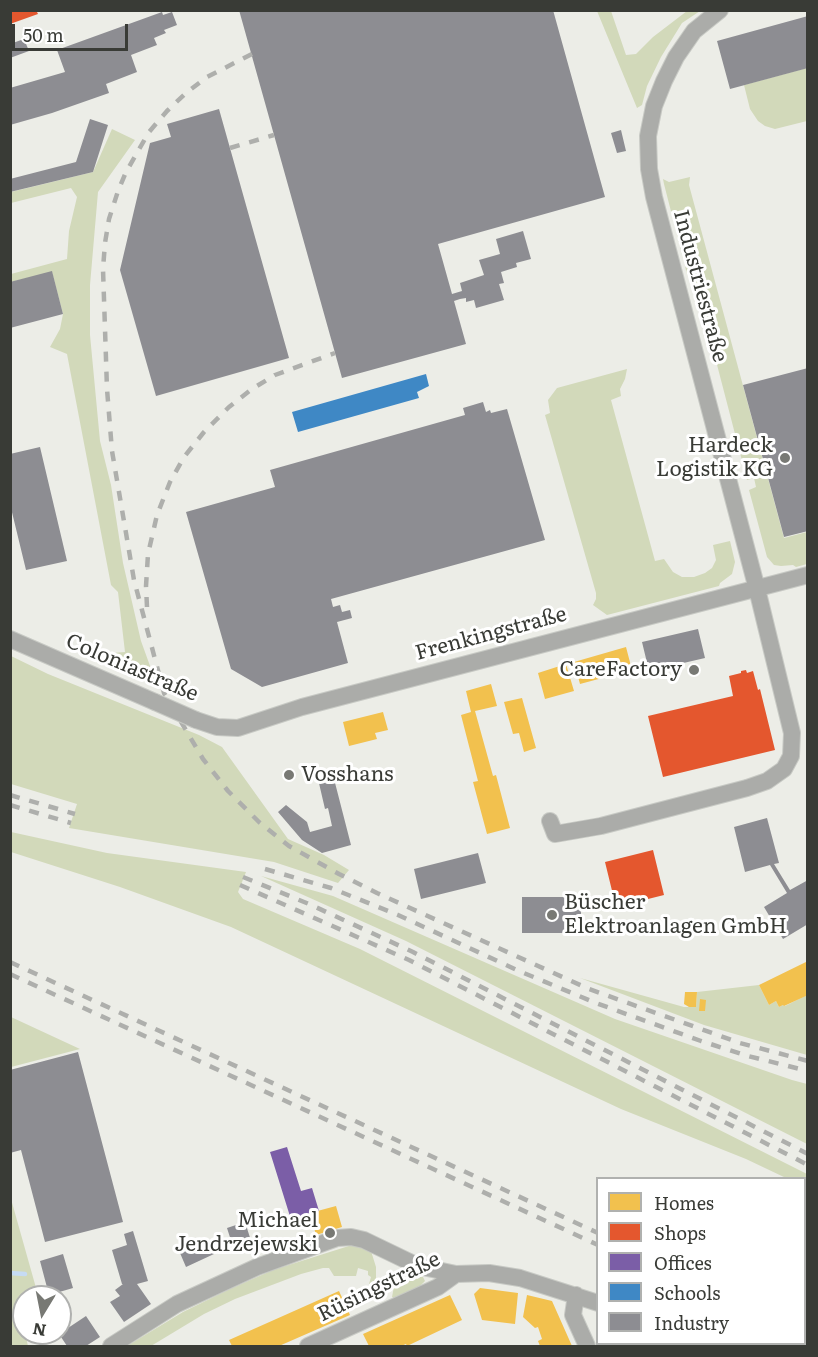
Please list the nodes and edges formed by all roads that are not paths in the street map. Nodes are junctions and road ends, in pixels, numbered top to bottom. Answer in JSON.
{"nodes":[{"id":1,"x":720,"y":10,"type":"edge"},
{"id":2,"x":807,"y":575,"type":"edge"},
{"id":3,"x":757,"y":589,"type":"junction"},
{"id":4,"x":10,"y":639,"type":"edge"},
{"id":5,"x":238,"y":728,"type":"joint"},
{"id":6,"x":550,"y":821,"type":"dead end"},
{"id":7,"x":456,"y":1274,"type":"junction"},
{"id":8,"x":576,"y":1295,"type":"junction"},
{"id":9,"x":596,"y":1303,"type":"edge"},
{"id":10,"x":111,"y":1347,"type":"edge"},
{"id":11,"x":308,"y":1347,"type":"edge"},
{"id":12,"x":587,"y":1347,"type":"edge"}],
"edges":[{"from":1,"to":3,"type":"street","name":"Industriestraße"},
{"from":2,"to":3,"type":"street","name":"Frenkingstraße"},
{"from":3,"to":5,"type":"street","name":"Frenkingstraße"},
{"from":3,"to":6,"type":"street"},
{"from":4,"to":5,"type":"street","name":"Coloniastraße","bridge":true},
{"from":7,"to":8,"type":"street","name":"Rüsingstraße"},
{"from":7,"to":10,"type":"street"},
{"from":7,"to":11,"type":"street","name":"Rüsingstraße"},
{"from":8,"to":9,"type":"street","name":"Rüsingstraße"},
{"from":8,"to":12,"type":"street"}]}
